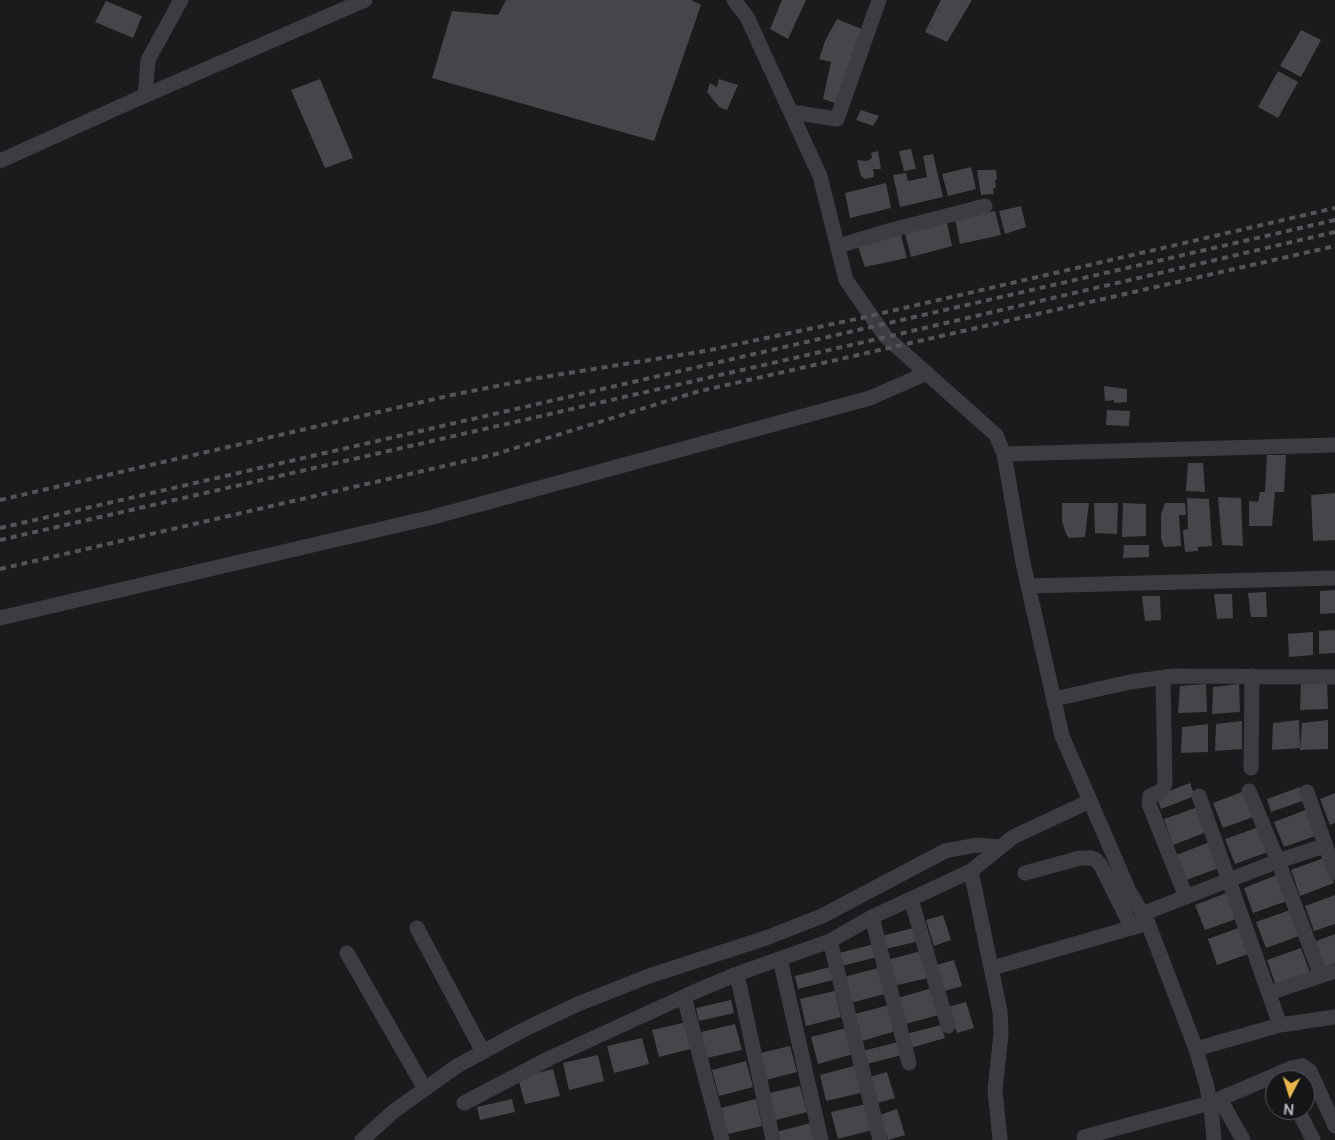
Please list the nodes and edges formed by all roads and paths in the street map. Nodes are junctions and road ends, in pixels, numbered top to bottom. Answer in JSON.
{"nodes":[{"id":1,"x":181,"y":0,"type":"edge"},
{"id":2,"x":365,"y":0,"type":"edge"},
{"id":3,"x":734,"y":0,"type":"edge"},
{"id":4,"x":879,"y":0,"type":"edge"},
{"id":5,"x":145,"y":96,"type":"junction"},
{"id":6,"x":791,"y":112,"type":"junction"},
{"id":7,"x":0,"y":161,"type":"edge"},
{"id":8,"x":985,"y":206,"type":"dead end"},
{"id":9,"x":838,"y":246,"type":"junction"},
{"id":10,"x":927,"y":373,"type":"junction"},
{"id":11,"x":1335,"y":445,"type":"edge"},
{"id":12,"x":1004,"y":454,"type":"junction"},
{"id":13,"x":1335,"y":578,"type":"edge"},
{"id":14,"x":1028,"y":586,"type":"junction"},
{"id":15,"x":0,"y":618,"type":"edge"},
{"id":16,"x":1252,"y":676,"type":"junction"},
{"id":17,"x":1335,"y":677,"type":"edge"},
{"id":18,"x":1163,"y":678,"type":"junction"},
{"id":19,"x":1054,"y":699,"type":"junction"},
{"id":20,"x":1251,"y":768,"type":"dead end"},
{"id":21,"x":1249,"y":791,"type":"dead end"},
{"id":22,"x":1307,"y":792,"type":"dead end"},
{"id":23,"x":1199,"y":796,"type":"dead end"},
{"id":24,"x":1090,"y":801,"type":"junction"},
{"id":25,"x":1324,"y":846,"type":"junction"},
{"id":26,"x":1000,"y":847,"type":"junction"},
{"id":27,"x":1278,"y":861,"type":"junction"},
{"id":28,"x":971,"y":871,"type":"junction"},
{"id":29,"x":1025,"y":873,"type":"dead end"},
{"id":30,"x":1335,"y":873,"type":"edge"},
{"id":31,"x":1229,"y":880,"type":"junction"},
{"id":32,"x":1186,"y":897,"type":"junction"},
{"id":33,"x":911,"y":900,"type":"junction"},
{"id":34,"x":872,"y":917,"type":"junction"},
{"id":35,"x":1145,"y":918,"type":"junction"},
{"id":36,"x":417,"y":928,"type":"dead end"},
{"id":37,"x":1132,"y":928,"type":"junction"},
{"id":38,"x":830,"y":941,"type":"junction"},
{"id":39,"x":347,"y":954,"type":"dead end"},
{"id":40,"x":780,"y":959,"type":"junction"},
{"id":41,"x":992,"y":968,"type":"junction"},
{"id":42,"x":737,"y":974,"type":"junction"},
{"id":43,"x":1328,"y":974,"type":"edge"},
{"id":44,"x":1269,"y":993,"type":"junction"},
{"id":45,"x":684,"y":997,"type":"junction"},
{"id":46,"x":1335,"y":1018,"type":"edge"},
{"id":47,"x":1280,"y":1025,"type":"junction"},
{"id":48,"x":948,"y":1026,"type":"dead end"},
{"id":49,"x":1196,"y":1049,"type":"junction"},
{"id":50,"x":483,"y":1052,"type":"junction"},
{"id":51,"x":908,"y":1063,"type":"dead end"},
{"id":52,"x":1292,"y":1070,"type":"edge"},
{"id":53,"x":1309,"y":1070,"type":"edge"},
{"id":54,"x":1315,"y":1082,"type":"edge"},
{"id":55,"x":1265,"y":1083,"type":"edge"},
{"id":56,"x":425,"y":1089,"type":"junction"},
{"id":57,"x":1215,"y":1101,"type":"junction"},
{"id":58,"x":464,"y":1103,"type":"dead end"},
{"id":59,"x":1303,"y":1120,"type":"edge"},
{"id":60,"x":1335,"y":1126,"type":"edge"},
{"id":61,"x":1084,"y":1137,"type":"dead end"},
{"id":62,"x":362,"y":1140,"type":"edge"},
{"id":63,"x":722,"y":1140,"type":"edge"},
{"id":64,"x":773,"y":1140,"type":"edge"},
{"id":65,"x":821,"y":1140,"type":"edge"},
{"id":66,"x":880,"y":1140,"type":"edge"},
{"id":67,"x":1000,"y":1140,"type":"edge"},
{"id":68,"x":1214,"y":1140,"type":"edge"},
{"id":69,"x":1243,"y":1140,"type":"edge"},
{"id":70,"x":1314,"y":1140,"type":"edge"}],
"edges":[{"from":1,"to":5,"type":"street"},
{"from":2,"to":5,"type":"street"},
{"from":3,"to":6,"type":"street"},
{"from":4,"to":6,"type":"street"},
{"from":5,"to":7,"type":"street"},
{"from":6,"to":9,"type":"street"},
{"from":8,"to":9,"type":"street"},
{"from":9,"to":10,"type":"street"},
{"from":10,"to":12,"type":"street"},
{"from":10,"to":15,"type":"street"},
{"from":11,"to":12,"type":"street"},
{"from":12,"to":14,"type":"street"},
{"from":13,"to":14,"type":"street"},
{"from":14,"to":19,"type":"street"},
{"from":16,"to":17,"type":"street"},
{"from":16,"to":18,"type":"street"},
{"from":16,"to":20,"type":"street"},
{"from":18,"to":19,"type":"street"},
{"from":18,"to":32,"type":"street"},
{"from":19,"to":24,"type":"street"},
{"from":21,"to":27,"type":"street"},
{"from":22,"to":25,"type":"street"},
{"from":23,"to":31,"type":"street"},
{"from":24,"to":26,"type":"street"},
{"from":24,"to":35,"type":"street"},
{"from":25,"to":27,"type":"street"},
{"from":25,"to":30,"type":"street"},
{"from":26,"to":28,"type":"street"},
{"from":26,"to":50,"type":"street"},
{"from":27,"to":31,"type":"street"},
{"from":27,"to":43,"type":"street"},
{"from":28,"to":33,"type":"street"},
{"from":28,"to":41,"type":"street"},
{"from":29,"to":37,"type":"street"},
{"from":31,"to":32,"type":"street"},
{"from":31,"to":44,"type":"street"},
{"from":32,"to":35,"type":"street"},
{"from":33,"to":34,"type":"street"},
{"from":33,"to":48,"type":"street"},
{"from":34,"to":38,"type":"street"},
{"from":34,"to":51,"type":"street"},
{"from":35,"to":37,"type":"street"},
{"from":35,"to":49,"type":"street"},
{"from":36,"to":50,"type":"street"},
{"from":37,"to":41,"type":"street"},
{"from":38,"to":40,"type":"street"},
{"from":38,"to":66,"type":"street"},
{"from":39,"to":56,"type":"street"},
{"from":40,"to":42,"type":"street"},
{"from":40,"to":65,"type":"street"},
{"from":41,"to":67,"type":"street"},
{"from":42,"to":45,"type":"street"},
{"from":42,"to":64,"type":"street"},
{"from":43,"to":44,"type":"street"},
{"from":44,"to":47,"type":"street"},
{"from":45,"to":58,"type":"street"},
{"from":45,"to":63,"type":"street"},
{"from":46,"to":47,"type":"street"},
{"from":47,"to":49,"type":"street"},
{"from":49,"to":57,"type":"street"},
{"from":50,"to":56,"type":"street"},
{"from":52,"to":53,"type":"street"},
{"from":54,"to":60,"type":"street"},
{"from":55,"to":57,"type":"street"},
{"from":56,"to":62,"type":"street"},
{"from":57,"to":61,"type":"street"},
{"from":57,"to":68,"type":"street"},
{"from":57,"to":69,"type":"street"},
{"from":59,"to":70,"type":"street"}]}
